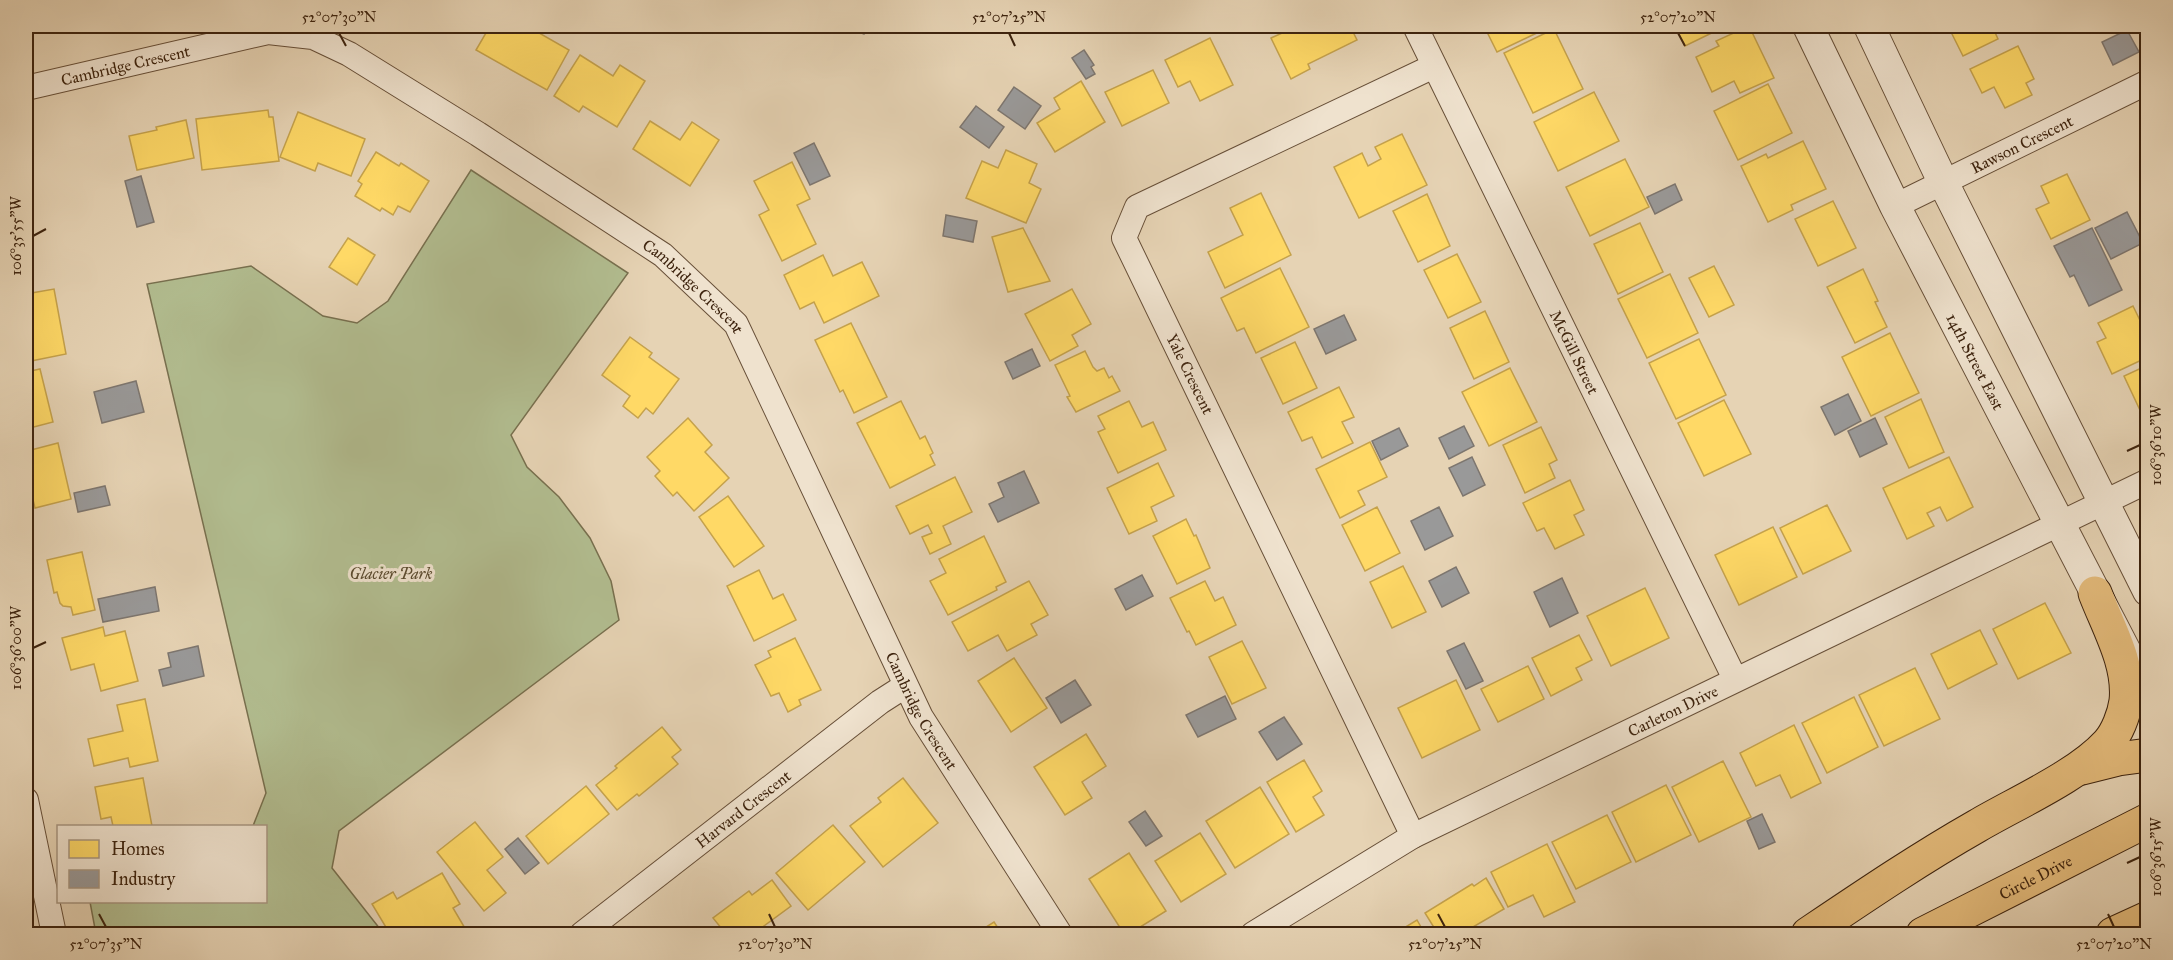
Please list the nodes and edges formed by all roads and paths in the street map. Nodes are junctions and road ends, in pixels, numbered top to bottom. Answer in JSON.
{"nodes":[{"id":1,"x":1415,"y":26,"type":"edge"},
{"id":2,"x":1808,"y":26,"type":"edge"},
{"id":3,"x":1869,"y":26,"type":"edge"},
{"id":4,"x":1434,"y":66,"type":"junction"},
{"id":5,"x":2148,"y":82,"type":"edge"},
{"id":6,"x":26,"y":88,"type":"edge"},
{"id":7,"x":1943,"y":182,"type":"junction"},
{"id":8,"x":1895,"y":206,"type":"junction"},
{"id":9,"x":2148,"y":481,"type":"edge"},
{"id":10,"x":2102,"y":504,"type":"junction"},
{"id":11,"x":2059,"y":525,"type":"junction"},
{"id":12,"x":2148,"y":591,"type":"edge"},
{"id":13,"x":2095,"y":593,"type":"junction"},
{"id":14,"x":1735,"y":679,"type":"junction"},
{"id":15,"x":905,"y":686,"type":"junction"},
{"id":16,"x":2148,"y":694,"type":"edge"},
{"id":17,"x":2148,"y":755,"type":"edge"},
{"id":18,"x":2077,"y":769,"type":"junction"},
{"id":19,"x":26,"y":800,"type":"edge"},
{"id":20,"x":2148,"y":820,"type":"edge"},
{"id":21,"x":1413,"y":836,"type":"junction"},
{"id":22,"x":54,"y":934,"type":"edge"},
{"id":23,"x":582,"y":934,"type":"edge"},
{"id":24,"x":1060,"y":934,"type":"edge"},
{"id":25,"x":1253,"y":934,"type":"edge"},
{"id":26,"x":1808,"y":934,"type":"edge"},
{"id":27,"x":1923,"y":934,"type":"edge"}],
"edges":[{"from":1,"to":4,"type":"street","name":"McGill Street"},
{"from":2,"to":8,"type":"street","name":"14th Street East"},
{"from":3,"to":7,"type":"street"},
{"from":4,"to":14,"type":"street","name":"McGill Street"},
{"from":4,"to":21,"type":"street","name":"Yale Crescent"},
{"from":5,"to":7,"type":"street","name":"Rawson Crescent"},
{"from":6,"to":15,"type":"street","name":"Cambridge Crescent"},
{"from":7,"to":8,"type":"street","name":"Rawson Crescent"},
{"from":7,"to":10,"type":"street"},
{"from":8,"to":11,"type":"street","name":"14th Street East"},
{"from":9,"to":10,"type":"street","name":"Carleton Drive"},
{"from":10,"to":11,"type":"street","name":"Carleton Drive"},
{"from":10,"to":12,"type":"street"},
{"from":11,"to":13,"type":"street","name":"14th Street East"},
{"from":11,"to":14,"type":"street","name":"Carleton Drive"},
{"from":13,"to":16,"type":"street","name":"14th Street East"},
{"from":13,"to":18,"type":"highway"},
{"from":14,"to":21,"type":"street","name":"Carleton Drive"},
{"from":15,"to":23,"type":"street","name":"Harvard Crescent"},
{"from":15,"to":24,"type":"street","name":"Cambridge Crescent"},
{"from":17,"to":18,"type":"highway"},
{"from":18,"to":26,"type":"highway"},
{"from":19,"to":22,"type":"street"},
{"from":20,"to":27,"type":"highway","name":"Circle Drive"},
{"from":21,"to":25,"type":"street","name":"Carleton Drive"}]}
